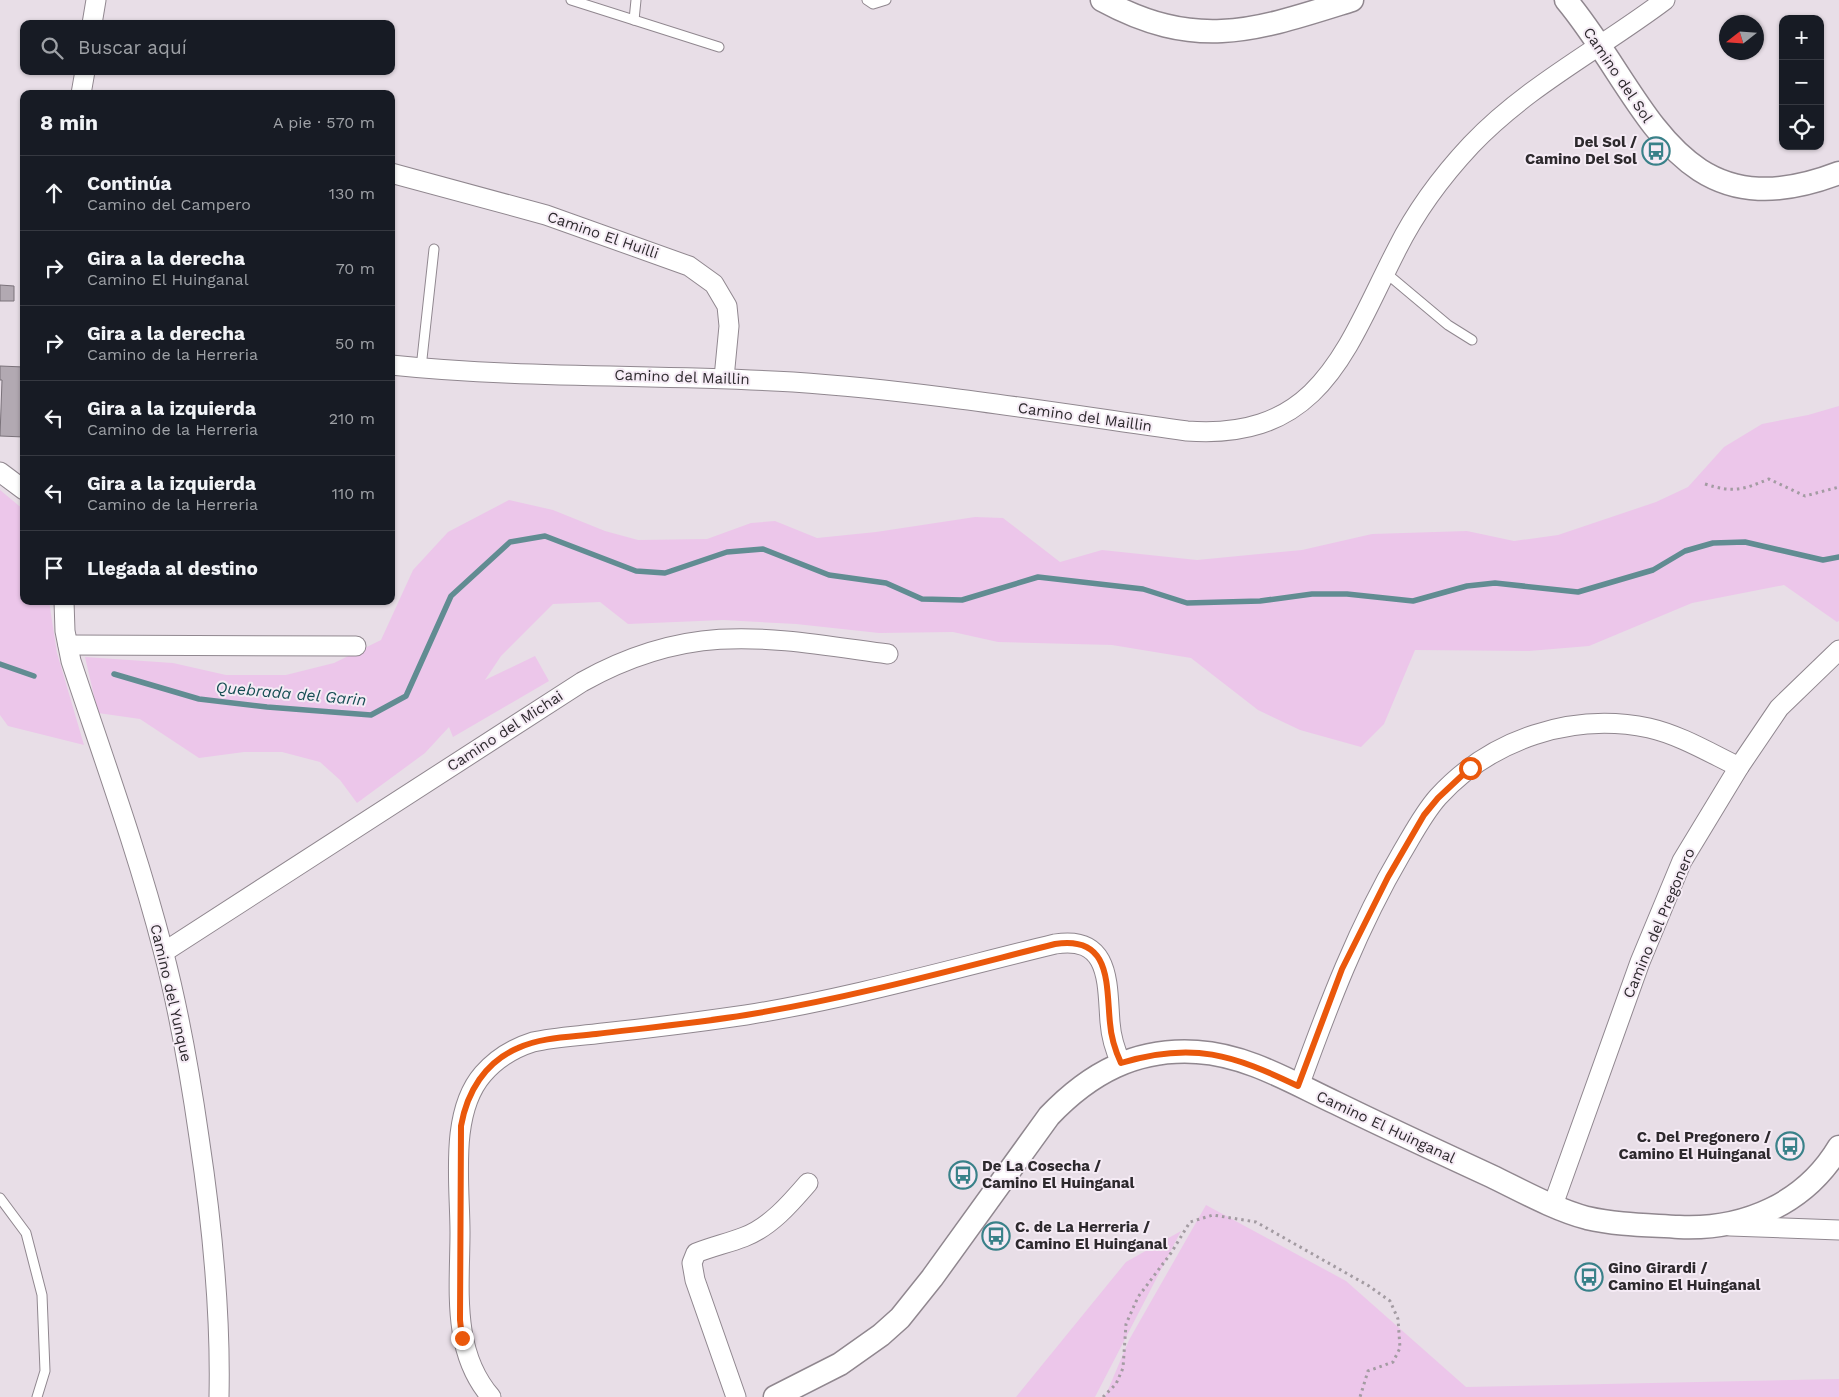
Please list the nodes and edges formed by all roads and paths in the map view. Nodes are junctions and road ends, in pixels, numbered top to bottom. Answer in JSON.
{"nodes":[{"id":1,"x":96,"y":0,"type":"edge"},
{"id":2,"x":571,"y":0,"type":"edge"},
{"id":3,"x":636,"y":0,"type":"edge"},
{"id":4,"x":867,"y":0,"type":"edge"},
{"id":5,"x":886,"y":0,"type":"edge"},
{"id":6,"x":1102,"y":0,"type":"edge"},
{"id":7,"x":1352,"y":0,"type":"edge"},
{"id":8,"x":1566,"y":0,"type":"edge"},
{"id":9,"x":1665,"y":0,"type":"edge"},
{"id":10,"x":93,"y":20,"type":"edge"},
{"id":11,"x":634,"y":20,"type":"junction"},
{"id":12,"x":1598,"y":46,"type":"junction"},
{"id":13,"x":719,"y":47,"type":"dead end"},
{"id":14,"x":84,"y":75,"type":"edge"},
{"id":15,"x":82,"y":90,"type":"edge"},
{"id":16,"x":1839,"y":173,"type":"edge"},
{"id":17,"x":395,"y":174,"type":"edge"},
{"id":18,"x":434,"y":249,"type":"dead end"},
{"id":19,"x":1386,"y":273,"type":"junction"},
{"id":20,"x":1472,"y":340,"type":"dead end"},
{"id":21,"x":395,"y":365,"type":"edge"},
{"id":22,"x":421,"y":368,"type":"junction"},
{"id":23,"x":724,"y":378,"type":"junction"},
{"id":24,"x":0,"y":472,"type":"edge"},
{"id":25,"x":1705,"y":484,"type":"dead end"},
{"id":26,"x":20,"y":487,"type":"edge"},
{"id":27,"x":1839,"y":487,"type":"edge"},
{"id":28,"x":64,"y":605,"type":"edge"},
{"id":29,"x":68,"y":645,"type":"junction"},
{"id":30,"x":356,"y":646,"type":"dead end"},
{"id":31,"x":1839,"y":650,"type":"edge"},
{"id":32,"x":888,"y":654,"type":"dead end"},
{"id":33,"x":1739,"y":767,"type":"junction"},
{"id":34,"x":164,"y":952,"type":"junction"},
{"id":35,"x":1121,"y":1063,"type":"junction"},
{"id":36,"x":1298,"y":1086,"type":"junction"},
{"id":37,"x":1839,"y":1147,"type":"edge"},
{"id":38,"x":808,"y":1183,"type":"dead end"},
{"id":39,"x":0,"y":1198,"type":"edge"},
{"id":40,"x":1553,"y":1205,"type":"junction"},
{"id":41,"x":1722,"y":1226,"type":"junction"},
{"id":42,"x":1839,"y":1230,"type":"edge"},
{"id":43,"x":37,"y":1397,"type":"edge"},
{"id":44,"x":219,"y":1397,"type":"edge"},
{"id":45,"x":491,"y":1397,"type":"edge"},
{"id":46,"x":736,"y":1397,"type":"edge"},
{"id":47,"x":775,"y":1397,"type":"edge"},
{"id":48,"x":1103,"y":1397,"type":"edge"},
{"id":49,"x":1360,"y":1397,"type":"edge"}],
"edges":[{"from":1,"to":10,"type":"street"},
{"from":2,"to":11,"type":"lane"},
{"from":3,"to":11,"type":"lane"},
{"from":4,"to":5,"type":"lane"},
{"from":6,"to":7,"type":"street"},
{"from":8,"to":12,"type":"street","name":"Camino del Sol"},
{"from":9,"to":12,"type":"street","name":"Camino del Maillin"},
{"from":11,"to":13,"type":"lane"},
{"from":12,"to":16,"type":"street","name":"Camino del Sol"},
{"from":12,"to":19,"type":"street","name":"Camino del Maillin"},
{"from":14,"to":15,"type":"street"},
{"from":17,"to":23,"type":"street","name":"Camino El Huilli"},
{"from":18,"to":22,"type":"lane"},
{"from":19,"to":20,"type":"lane"},
{"from":19,"to":23,"type":"street","name":"Camino del Maillin"},
{"from":21,"to":22,"type":"street","name":"Camino del Maillin"},
{"from":22,"to":23,"type":"street","name":"Camino del Maillin"},
{"from":24,"to":26,"type":"street"},
{"from":25,"to":27,"type":"path"},
{"from":28,"to":29,"type":"street","name":"Camino del Yunque"},
{"from":29,"to":30,"type":"street"},
{"from":29,"to":34,"type":"street","name":"Camino del Yunque"},
{"from":31,"to":33,"type":"street","name":"Camino del Pregonero"},
{"from":32,"to":34,"type":"street","name":"Camino del Michai"},
{"from":33,"to":36,"type":"street"},
{"from":33,"to":40,"type":"street","name":"Camino del Pregonero"},
{"from":34,"to":44,"type":"street","name":"Camino del Yunque"},
{"from":35,"to":36,"type":"street","name":"Camino El Huinganal"},
{"from":35,"to":45,"type":"street"},
{"from":35,"to":47,"type":"street","name":"Camino El Huinganal"},
{"from":36,"to":40,"type":"street","name":"Camino El Huinganal"},
{"from":37,"to":41,"type":"street","name":"Camino El Huinganal"},
{"from":38,"to":46,"type":"street"},
{"from":39,"to":43,"type":"lane"},
{"from":40,"to":41,"type":"street","name":"Camino El Huinganal"},
{"from":41,"to":42,"type":"street"},
{"from":48,"to":49,"type":"path"}]}
